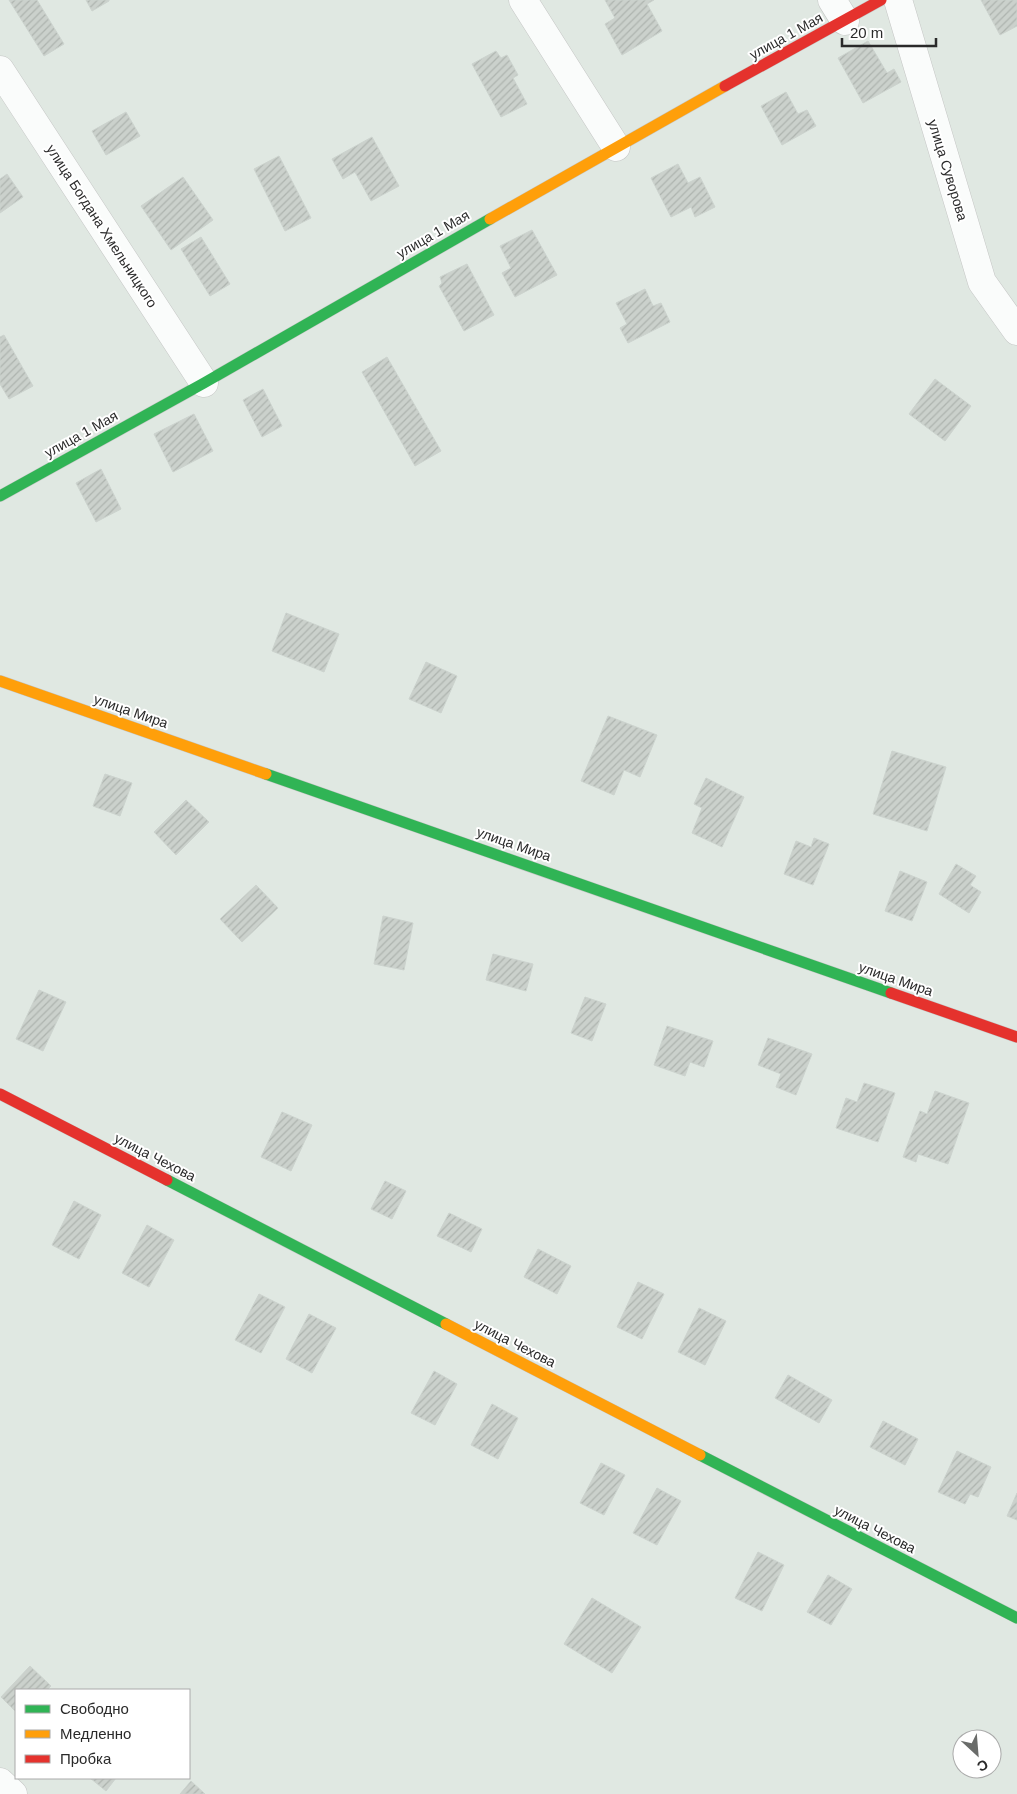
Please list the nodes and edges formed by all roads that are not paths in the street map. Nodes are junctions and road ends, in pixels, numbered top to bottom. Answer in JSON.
{"nodes":[{"id":1,"x":522,"y":0,"type":"edge"},
{"id":2,"x":881,"y":0,"type":"edge"},
{"id":3,"x":898,"y":0,"type":"edge"},
{"id":4,"x":838,"y":10,"type":"edge"},
{"id":5,"x":0,"y":70,"type":"edge"},
{"id":6,"x":616,"y":147,"type":"junction"},
{"id":7,"x":1017,"y":331,"type":"edge"},
{"id":8,"x":204,"y":383,"type":"junction"},
{"id":9,"x":0,"y":496,"type":"edge"},
{"id":10,"x":0,"y":681,"type":"edge"},
{"id":11,"x":1017,"y":1037,"type":"edge"},
{"id":12,"x":0,"y":1094,"type":"edge"},
{"id":13,"x":1017,"y":1618,"type":"edge"},
{"id":14,"x":0,"y":1782,"type":"edge"},
{"id":15,"x":13,"y":1794,"type":"edge"}],
"edges":[{"from":1,"to":6,"type":"street"},
{"from":2,"to":4,"type":"street","name":"улица 1 Мая"},
{"from":3,"to":7,"type":"street","name":"улица Суворова"},
{"from":4,"to":6,"type":"street","name":"улица 1 Мая"},
{"from":5,"to":8,"type":"street","name":"улица Богдана Хмельницкого"},
{"from":6,"to":8,"type":"street","name":"улица 1 Мая"},
{"from":8,"to":9,"type":"street","name":"улица 1 Мая"},
{"from":10,"to":11,"type":"street","name":"улица Мира"},
{"from":12,"to":13,"type":"street","name":"улица Чехова"},
{"from":14,"to":15,"type":"street"}]}
